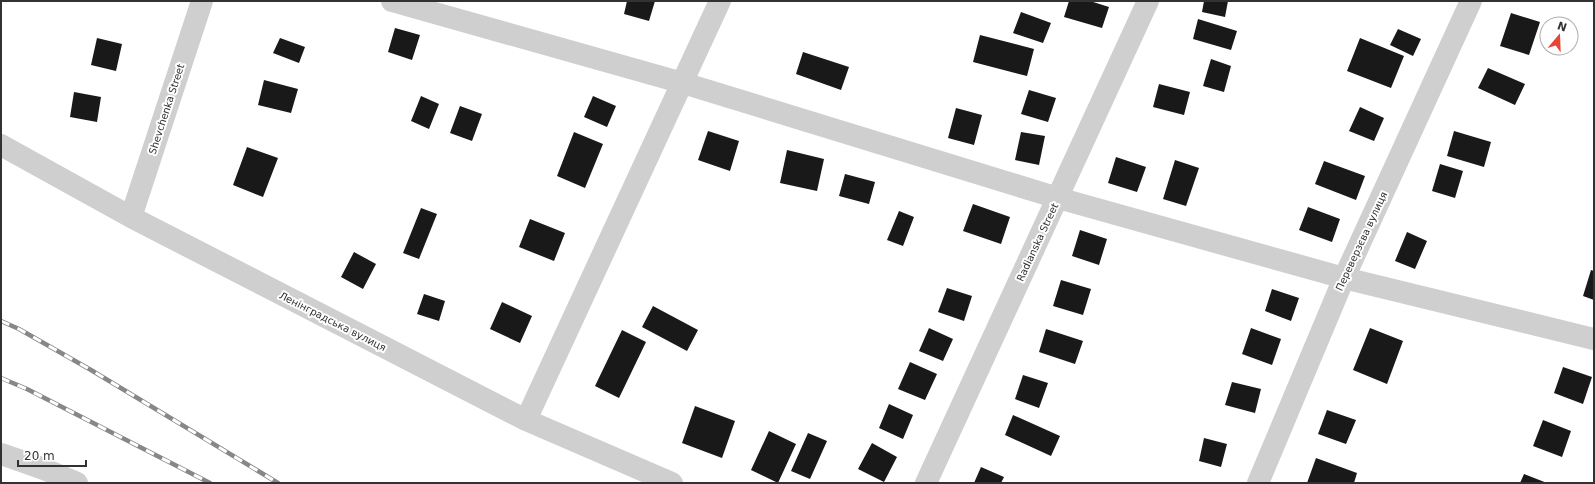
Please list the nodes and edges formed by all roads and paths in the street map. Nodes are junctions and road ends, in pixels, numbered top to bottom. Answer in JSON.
{"nodes":[{"id":1,"x":202,"y":1,"type":"edge"},
{"id":2,"x":392,"y":1,"type":"edge"},
{"id":3,"x":720,"y":1,"type":"edge"},
{"id":4,"x":1148,"y":1,"type":"edge"},
{"id":5,"x":1471,"y":1,"type":"edge"},
{"id":6,"x":683,"y":83,"type":"junction"},
{"id":7,"x":1,"y":145,"type":"edge"},
{"id":8,"x":1058,"y":198,"type":"junction"},
{"id":9,"x":131,"y":218,"type":"junction"},
{"id":10,"x":1344,"y":278,"type":"junction"},
{"id":11,"x":1594,"y":339,"type":"edge"},
{"id":12,"x":526,"y":420,"type":"junction"},
{"id":13,"x":1,"y":454,"type":"edge"},
{"id":14,"x":41,"y":476,"type":"edge"},
{"id":15,"x":78,"y":483,"type":"edge"},
{"id":16,"x":672,"y":483,"type":"edge"},
{"id":17,"x":926,"y":483,"type":"edge"},
{"id":18,"x":1258,"y":483,"type":"edge"}],
"edges":[{"from":1,"to":9,"type":"street","name":"Shevchenka Street"},
{"from":2,"to":6,"type":"street"},
{"from":3,"to":6,"type":"street"},
{"from":4,"to":8,"type":"street","name":"Radianska Street"},
{"from":5,"to":10,"type":"street","name":"Переверзєва вулиця"},
{"from":6,"to":8,"type":"street"},
{"from":6,"to":12,"type":"street"},
{"from":7,"to":9,"type":"street","name":"Ленінградська вулиця"},
{"from":8,"to":10,"type":"street"},
{"from":8,"to":17,"type":"street","name":"Radianska Street"},
{"from":9,"to":12,"type":"street","name":"Ленінградська вулиця"},
{"from":10,"to":11,"type":"street"},
{"from":10,"to":18,"type":"street","name":"Переверзєва вулиця"},
{"from":12,"to":16,"type":"street","name":"Ленінградська вулиця"},
{"from":13,"to":14,"type":"street"},
{"from":14,"to":15,"type":"street"}]}
